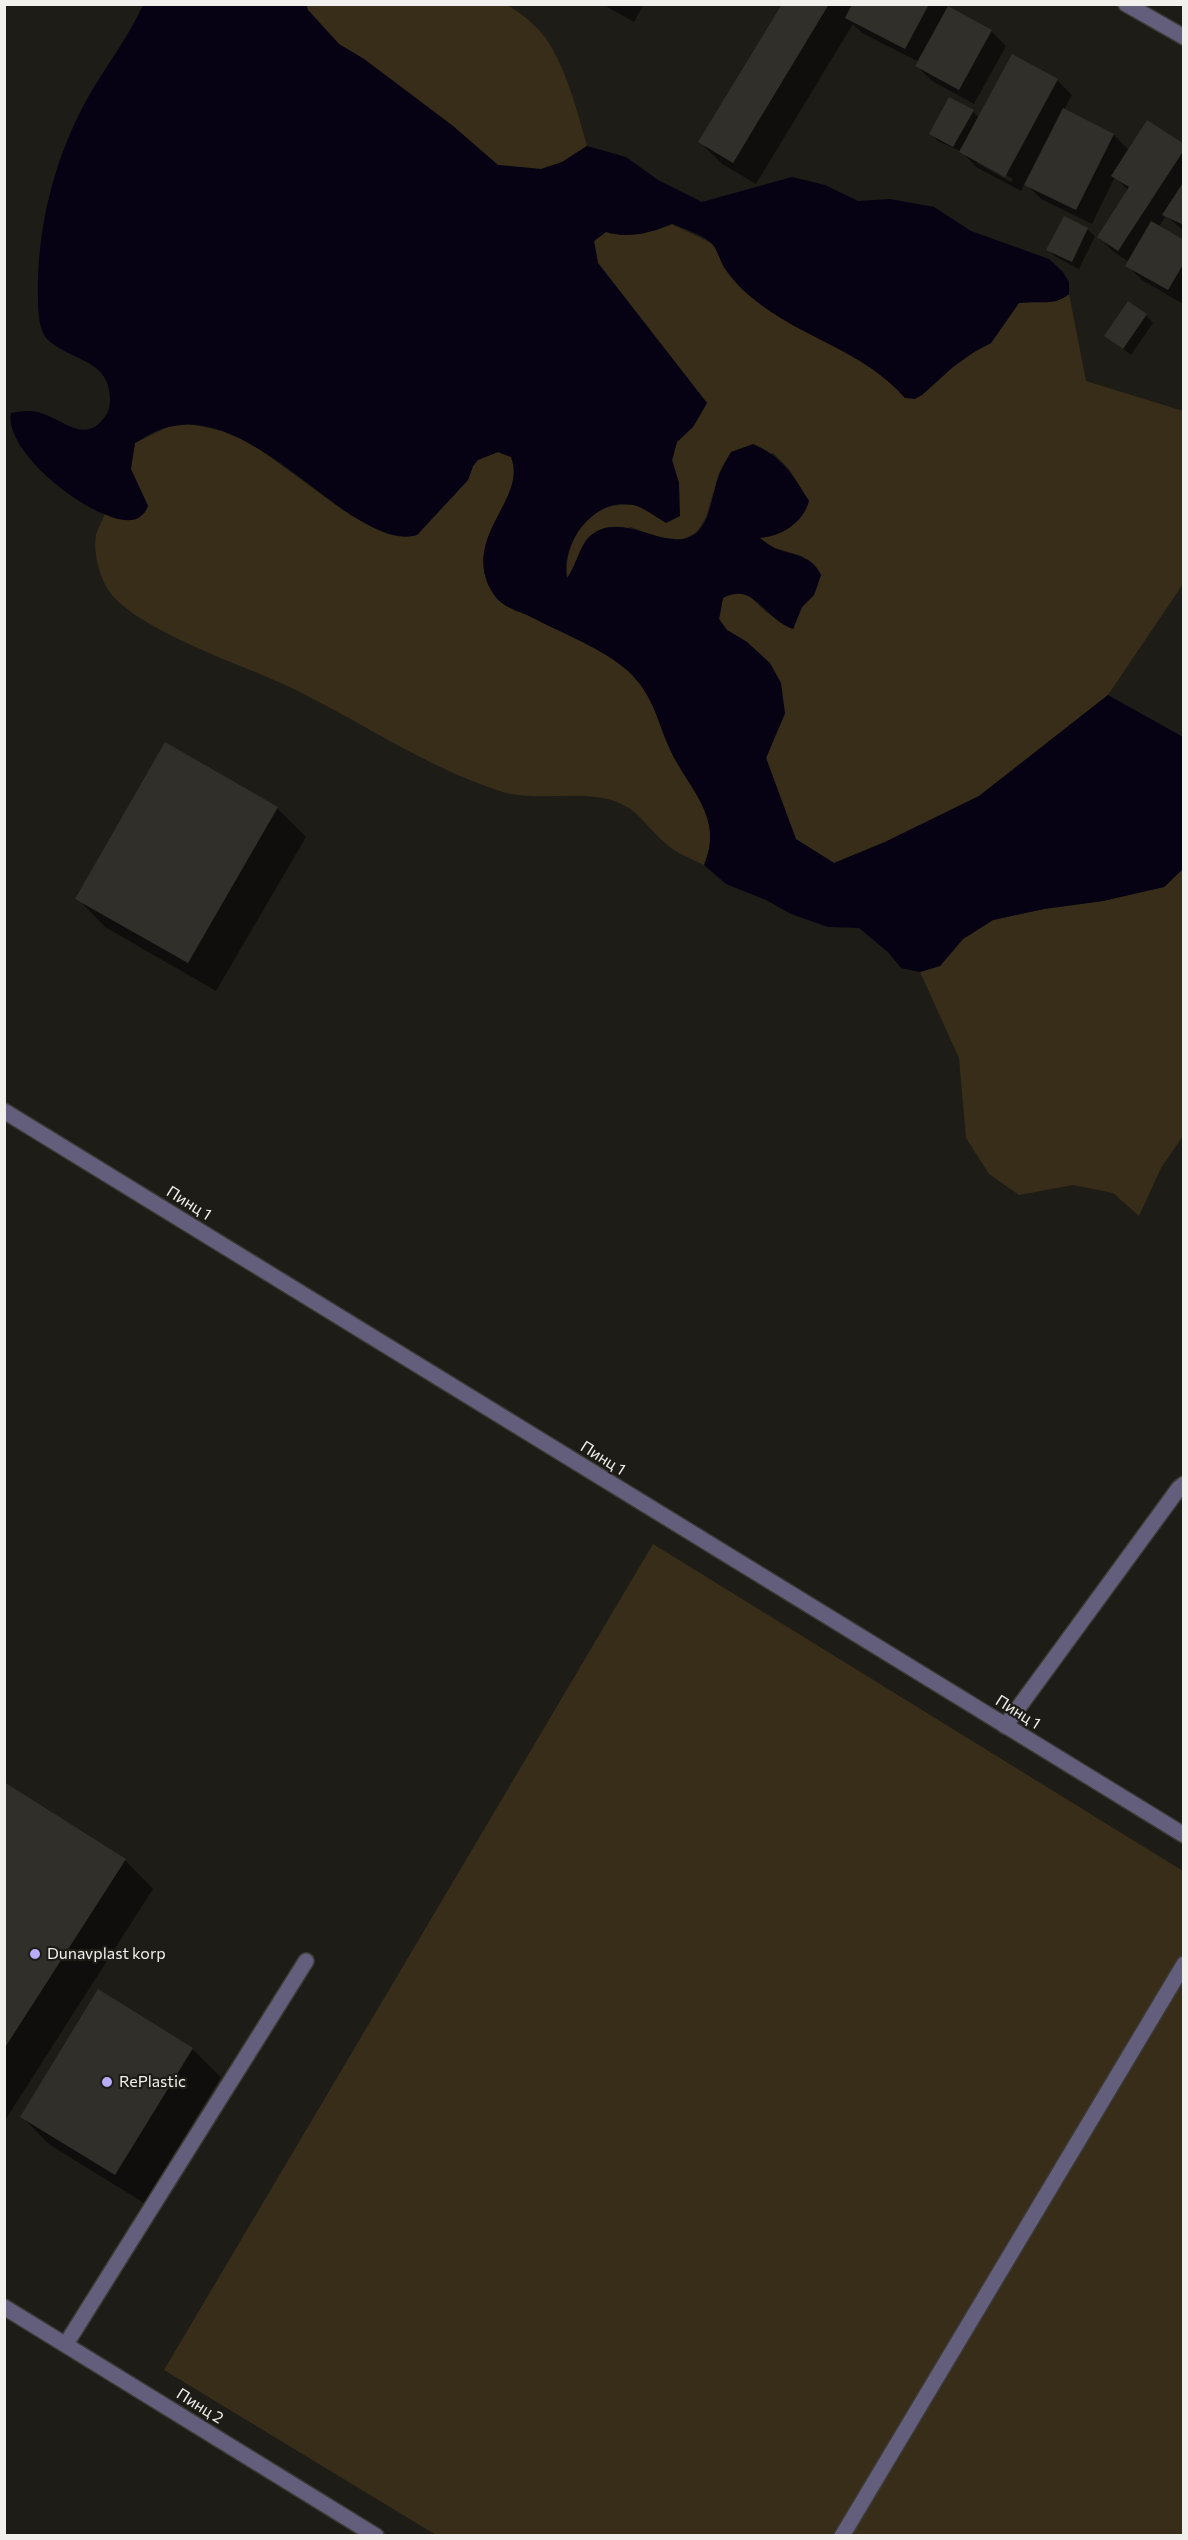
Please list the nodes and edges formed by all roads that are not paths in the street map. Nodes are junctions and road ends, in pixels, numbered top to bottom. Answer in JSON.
{"nodes":[{"id":1,"x":1126,"y":4,"type":"edge"},
{"id":2,"x":1184,"y":37,"type":"edge"},
{"id":3,"x":4,"y":1111,"type":"edge"},
{"id":4,"x":1184,"y":1484,"type":"edge"},
{"id":5,"x":1005,"y":1726,"type":"junction"},
{"id":6,"x":1184,"y":1835,"type":"edge"},
{"id":7,"x":306,"y":1961,"type":"dead end"},
{"id":8,"x":1184,"y":1964,"type":"edge"},
{"id":9,"x":4,"y":2307,"type":"edge"},
{"id":10,"x":66,"y":2344,"type":"junction"},
{"id":11,"x":376,"y":2535,"type":"edge"},
{"id":12,"x":842,"y":2535,"type":"edge"}],
"edges":[{"from":1,"to":2,"type":"street"},
{"from":3,"to":5,"type":"street","name":"Пинц 1"},
{"from":4,"to":5,"type":"street"},
{"from":5,"to":6,"type":"street","name":"Пинц 1"},
{"from":7,"to":10,"type":"street"},
{"from":8,"to":12,"type":"street"},
{"from":9,"to":10,"type":"street","name":"Пинц 2"},
{"from":10,"to":11,"type":"street","name":"Пинц 2"}]}
